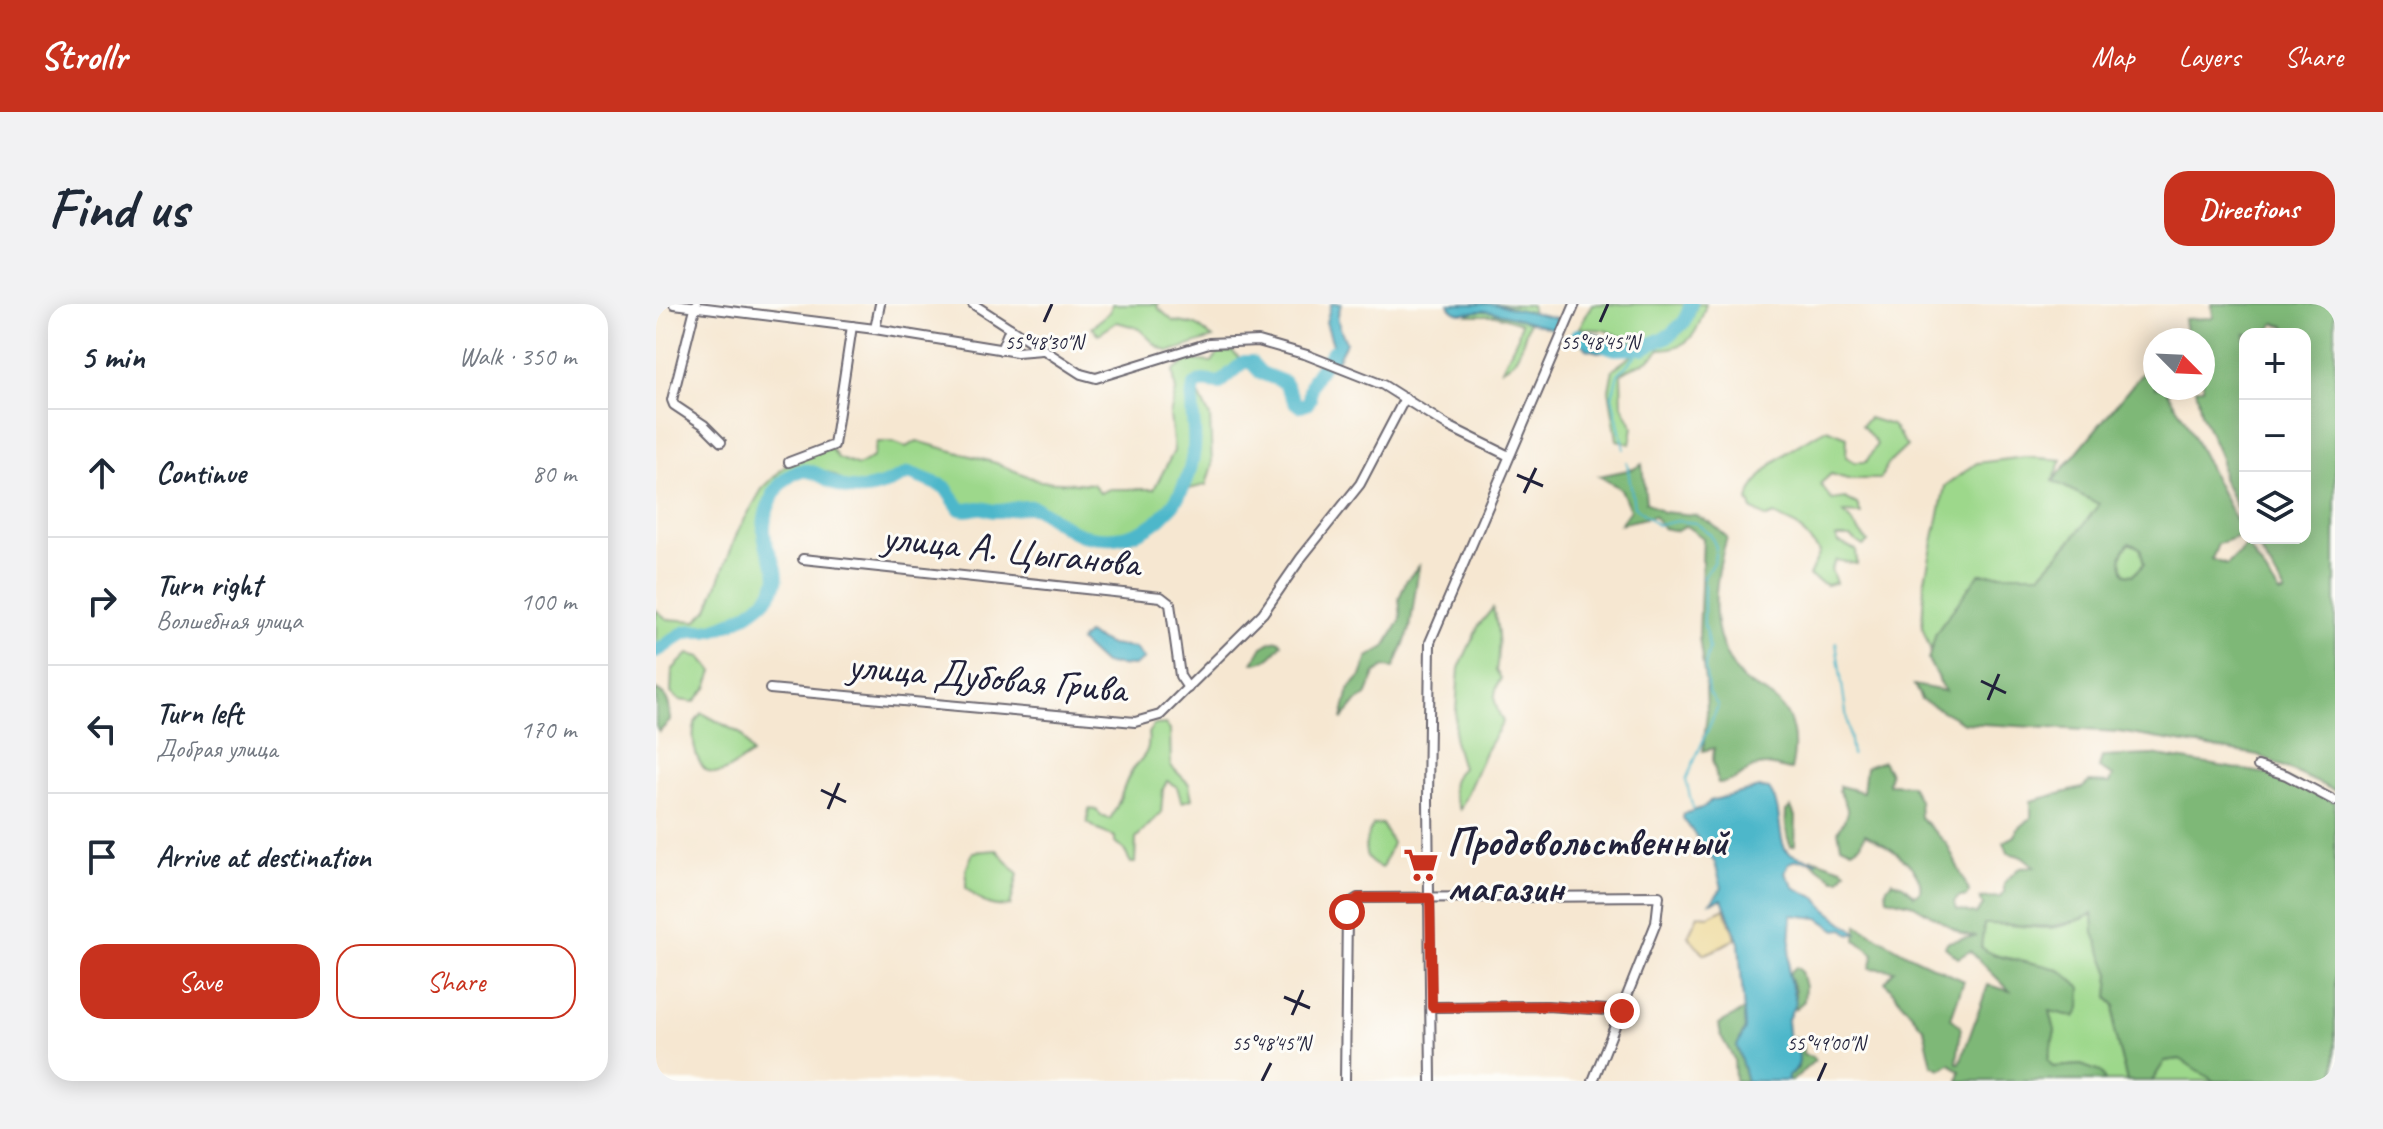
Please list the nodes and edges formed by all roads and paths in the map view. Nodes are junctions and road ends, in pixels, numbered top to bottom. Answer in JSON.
{"nodes":[{"id":1,"x":674,"y":304,"type":"edge"},
{"id":2,"x":880,"y":304,"type":"edge"},
{"id":3,"x":973,"y":304,"type":"edge"},
{"id":4,"x":1575,"y":304,"type":"edge"},
{"id":5,"x":696,"y":305,"type":"edge"},
{"id":6,"x":852,"y":326,"type":"junction"},
{"id":7,"x":1010,"y":328,"type":"junction"},
{"id":8,"x":875,"y":329,"type":"junction"},
{"id":9,"x":1001,"y":350,"type":"junction"},
{"id":10,"x":1042,"y":350,"type":"junction"},
{"id":11,"x":1405,"y":398,"type":"junction"},
{"id":12,"x":721,"y":442,"type":"dead end"},
{"id":13,"x":1509,"y":456,"type":"junction"},
{"id":14,"x":789,"y":462,"type":"dead end"},
{"id":15,"x":803,"y":559,"type":"dead end"},
{"id":16,"x":1188,"y":688,"type":"junction"},
{"id":17,"x":770,"y":689,"type":"dead end"},
{"id":18,"x":2258,"y":766,"type":"dead end"},
{"id":19,"x":2335,"y":801,"type":"edge"},
{"id":20,"x":1430,"y":898,"type":"junction"},
{"id":21,"x":1432,"y":1007,"type":"junction"},
{"id":22,"x":1622,"y":1011,"type":"junction"},
{"id":23,"x":1345,"y":1081,"type":"edge"},
{"id":24,"x":1431,"y":1081,"type":"edge"},
{"id":25,"x":1593,"y":1081,"type":"edge"}],
"edges":[{"from":1,"to":5,"type":"street"},
{"from":2,"to":8,"type":"street"},
{"from":3,"to":7,"type":"street"},
{"from":4,"to":13,"type":"street"},
{"from":5,"to":6,"type":"street"},
{"from":5,"to":12,"type":"street"},
{"from":6,"to":8,"type":"street"},
{"from":6,"to":14,"type":"street"},
{"from":7,"to":9,"type":"street"},
{"from":7,"to":10,"type":"street"},
{"from":8,"to":9,"type":"street"},
{"from":9,"to":10,"type":"street"},
{"from":10,"to":11,"type":"street"},
{"from":11,"to":13,"type":"street"},
{"from":11,"to":16,"type":"street","name":"улица Дубовая Грива"},
{"from":13,"to":20,"type":"street"},
{"from":15,"to":16,"type":"street","name":"улица А. Цыганова"},
{"from":16,"to":17,"type":"street","name":"улица Дубовая Грива"},
{"from":18,"to":19,"type":"street"},
{"from":20,"to":21,"type":"street"},
{"from":20,"to":22,"type":"street"},
{"from":20,"to":23,"type":"street"},
{"from":21,"to":22,"type":"street"},
{"from":21,"to":24,"type":"street"},
{"from":22,"to":25,"type":"street"}]}
